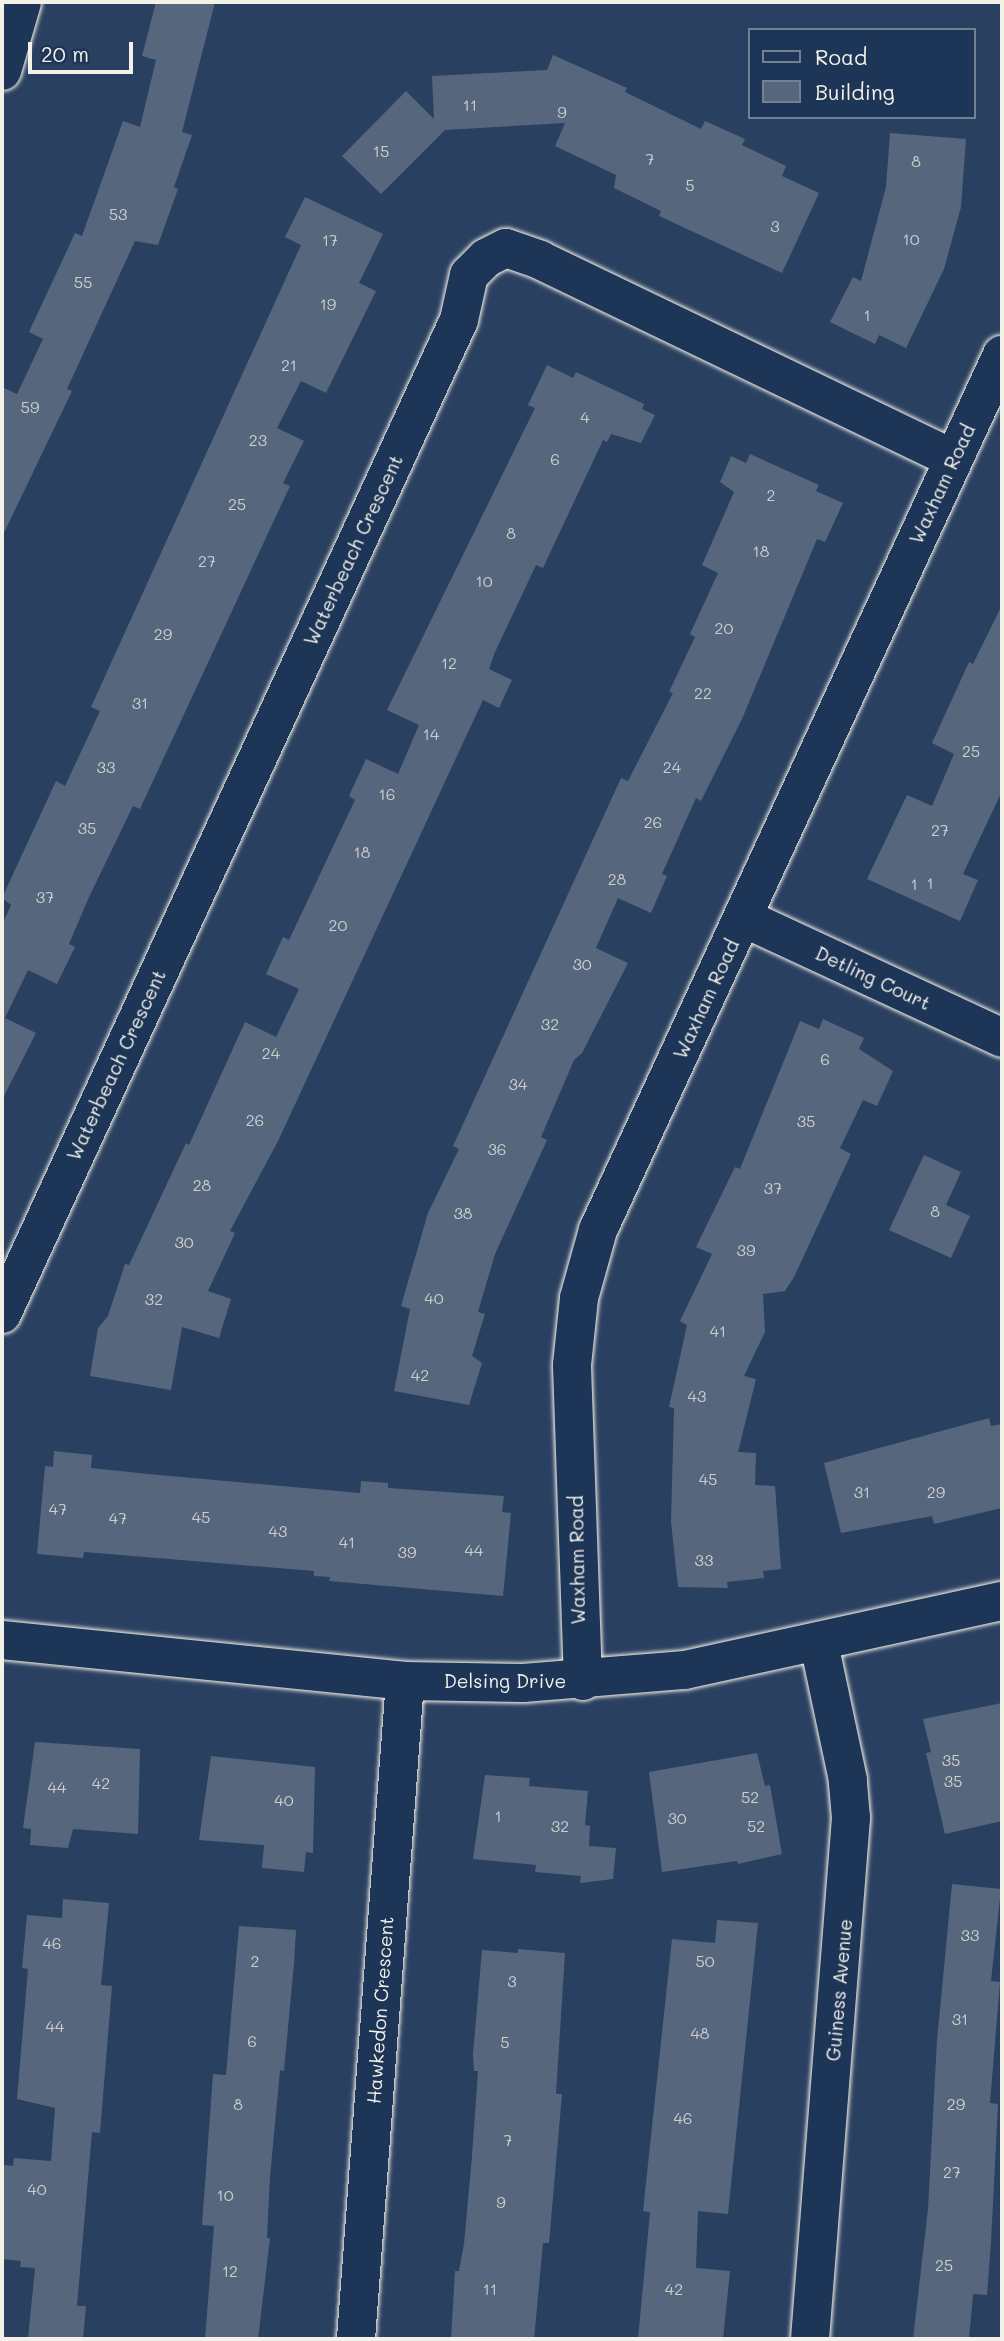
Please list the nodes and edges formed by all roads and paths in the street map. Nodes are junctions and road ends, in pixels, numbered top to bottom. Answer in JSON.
{"nodes":[{"id":1,"x":22,"y":2,"type":"edge"},
{"id":2,"x":2,"y":71,"type":"edge"},
{"id":3,"x":1002,"y":355,"type":"edge"},
{"id":4,"x":953,"y":459,"type":"junction"},
{"id":5,"x":744,"y":918,"type":"junction"},
{"id":6,"x":1002,"y":1038,"type":"edge"},
{"id":7,"x":2,"y":1314,"type":"edge"},
{"id":8,"x":1002,"y":1601,"type":"edge"},
{"id":9,"x":2,"y":1640,"type":"edge"},
{"id":10,"x":819,"y":1643,"type":"junction"},
{"id":11,"x":405,"y":1681,"type":"junction"},
{"id":12,"x":583,"y":1681,"type":"junction"},
{"id":13,"x":356,"y":2339,"type":"edge"},
{"id":14,"x":810,"y":2339,"type":"edge"}],
"edges":[{"from":1,"to":2,"type":"street"},
{"from":3,"to":4,"type":"street","name":"Waxham Road"},
{"from":4,"to":5,"type":"street","name":"Waxham Road"},
{"from":4,"to":7,"type":"street","name":"Waterbeach Crescent"},
{"from":5,"to":6,"type":"street","name":"Detling Court"},
{"from":5,"to":12,"type":"street","name":"Waxham Road"},
{"from":8,"to":10,"type":"street","name":"Delsing Drive"},
{"from":9,"to":11,"type":"street","name":"Delsing Drive"},
{"from":10,"to":12,"type":"street","name":"Delsing Drive"},
{"from":10,"to":14,"type":"street","name":"Guiness Avenue"},
{"from":11,"to":12,"type":"street","name":"Delsing Drive"},
{"from":11,"to":13,"type":"street","name":"Hawkedon Crescent"}]}
